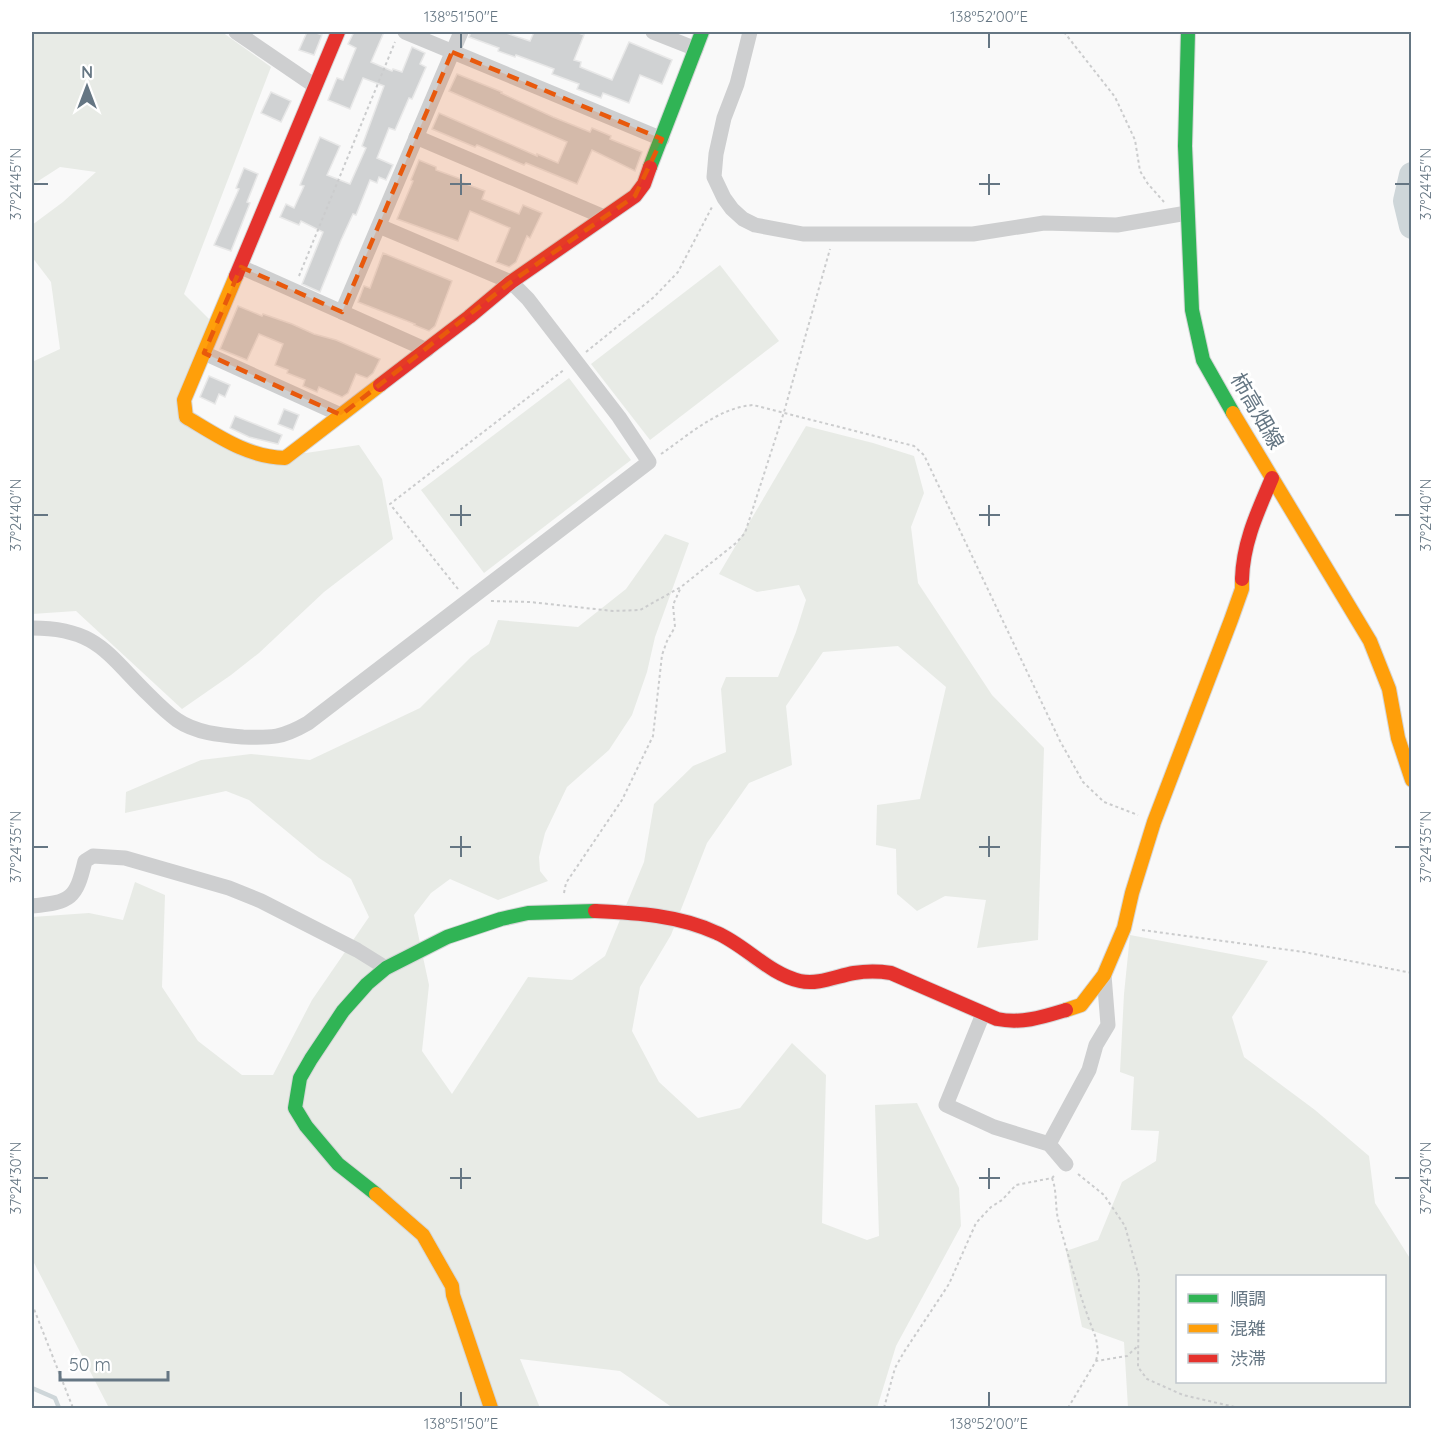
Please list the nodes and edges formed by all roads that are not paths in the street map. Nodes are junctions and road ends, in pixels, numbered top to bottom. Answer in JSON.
{"nodes":[{"id":1,"x":236,"y":32,"type":"edge"},
{"id":2,"x":338,"y":32,"type":"edge"},
{"id":3,"x":461,"y":32,"type":"edge"},
{"id":4,"x":652,"y":32,"type":"edge"},
{"id":5,"x":702,"y":32,"type":"edge"},
{"id":6,"x":750,"y":32,"type":"edge"},
{"id":7,"x":1188,"y":32,"type":"edge"},
{"id":8,"x":400,"y":37,"type":"edge"},
{"id":9,"x":696,"y":49,"type":"junction"},
{"id":10,"x":452,"y":52,"type":"junction"},
{"id":11,"x":315,"y":86,"type":"junction"},
{"id":12,"x":416,"y":137,"type":"junction"},
{"id":13,"x":662,"y":139,"type":"junction"},
{"id":14,"x":1187,"y":213,"type":"junction"},
{"id":15,"x":604,"y":217,"type":"junction"},
{"id":16,"x":379,"y":226,"type":"junction"},
{"id":17,"x":241,"y":267,"type":"junction"},
{"id":18,"x":511,"y":282,"type":"junction"},
{"id":19,"x":342,"y":312,"type":"junction"},
{"id":20,"x":427,"y":350,"type":"junction"},
{"id":21,"x":204,"y":353,"type":"junction"},
{"id":22,"x":341,"y":415,"type":"junction"},
{"id":23,"x":1272,"y":478,"type":"junction"},
{"id":24,"x":32,"y":628,"type":"edge"},
{"id":25,"x":1412,"y":780,"type":"edge"},
{"id":26,"x":32,"y":906,"type":"edge"},
{"id":27,"x":386,"y":968,"type":"junction"},
{"id":28,"x":1104,"y":975,"type":"junction"},
{"id":29,"x":983,"y":1014,"type":"junction"},
{"id":30,"x":1049,"y":1144,"type":"junction"},
{"id":31,"x":1066,"y":1164,"type":"road end"},
{"id":32,"x":491,"y":1408,"type":"edge"}],
"edges":[{"from":1,"to":11,"type":"street"},
{"from":2,"to":11,"type":"street"},
{"from":3,"to":10,"type":"street"},
{"from":4,"to":9,"type":"street"},
{"from":5,"to":9,"type":"street"},
{"from":6,"to":14,"type":"street"},
{"from":7,"to":14,"type":"street","name":"柿高畑線"},
{"from":8,"to":10,"type":"street"},
{"from":9,"to":13,"type":"street"},
{"from":10,"to":12,"type":"street"},
{"from":10,"to":13,"type":"street"},
{"from":11,"to":17,"type":"street"},
{"from":12,"to":15,"type":"street"},
{"from":12,"to":16,"type":"street"},
{"from":13,"to":15,"type":"street"},
{"from":14,"to":23,"type":"street","name":"柿高畑線"},
{"from":15,"to":18,"type":"street"},
{"from":16,"to":18,"type":"street"},
{"from":16,"to":19,"type":"street"},
{"from":17,"to":19,"type":"street"},
{"from":17,"to":21,"type":"street"},
{"from":18,"to":20,"type":"street"},
{"from":18,"to":24,"type":"street"},
{"from":19,"to":20,"type":"street"},
{"from":20,"to":22,"type":"street"},
{"from":21,"to":22,"type":"street"},
{"from":21,"to":22,"type":"street"},
{"from":23,"to":25,"type":"street","name":"柿高畑線"},
{"from":23,"to":28,"type":"street"},
{"from":26,"to":27,"type":"street"},
{"from":27,"to":29,"type":"street"},
{"from":27,"to":32,"type":"street"},
{"from":28,"to":29,"type":"street"},
{"from":28,"to":30,"type":"street"},
{"from":29,"to":30,"type":"street"},
{"from":30,"to":31,"type":"street"}]}
